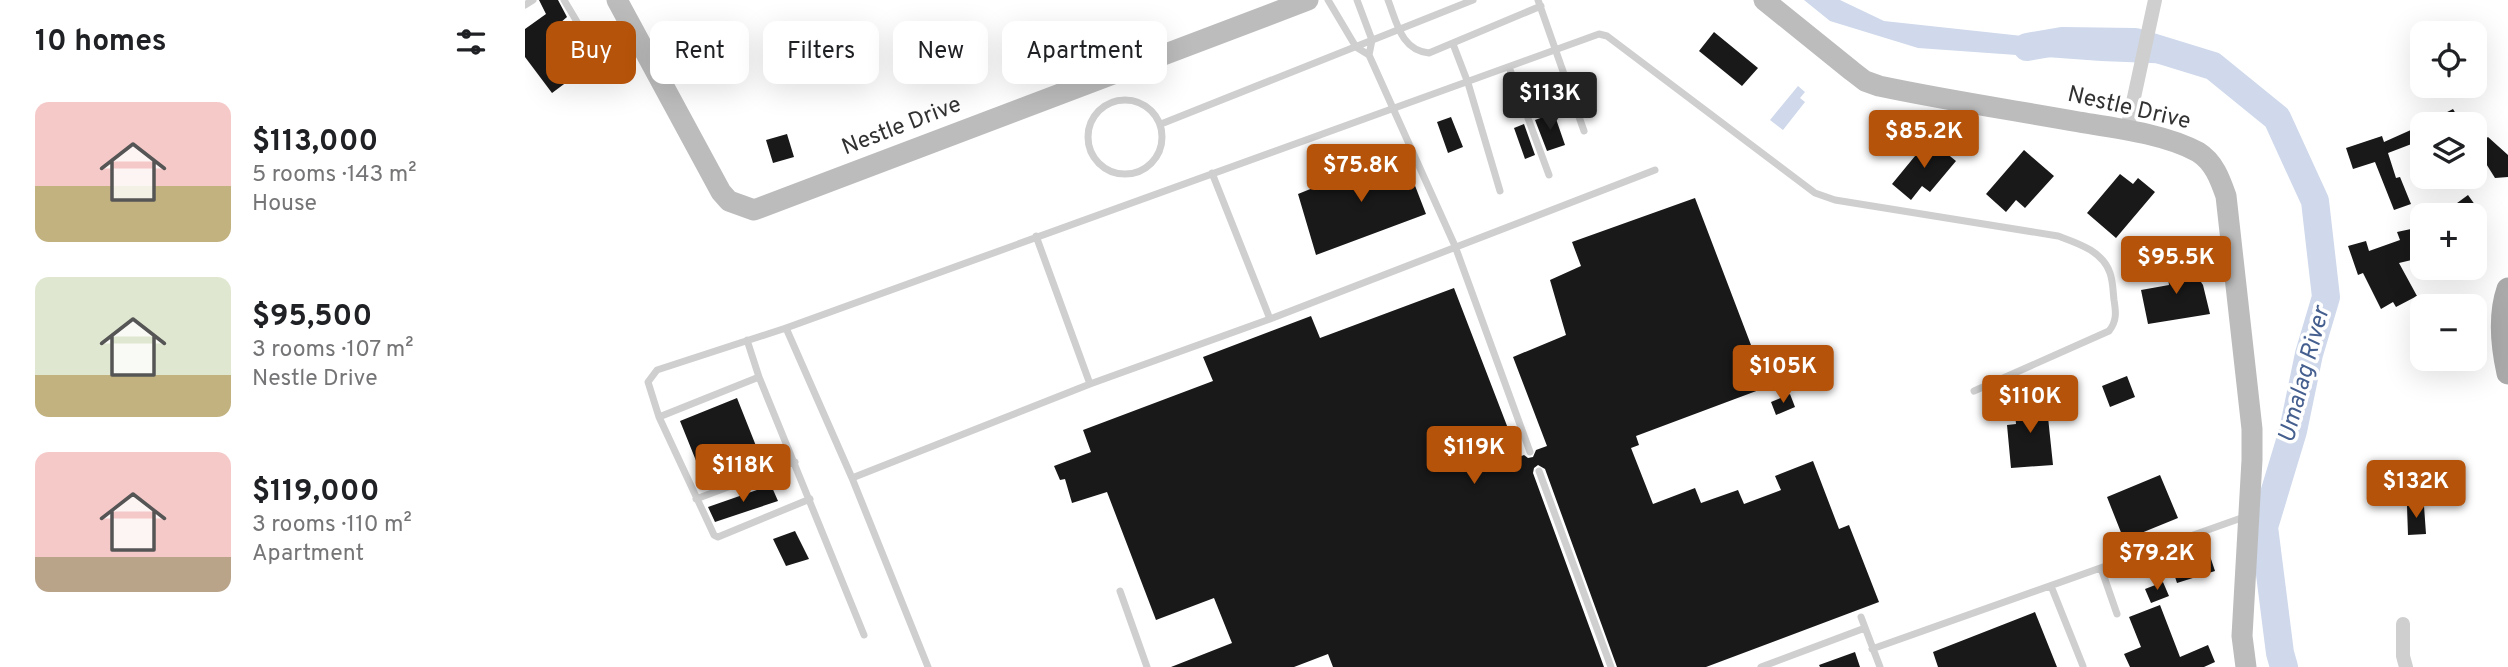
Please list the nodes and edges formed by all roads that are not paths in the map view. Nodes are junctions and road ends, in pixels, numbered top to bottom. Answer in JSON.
{"nodes":[{"id":1,"x":533,"y":0,"type":"edge"},
{"id":2,"x":564,"y":0,"type":"edge"},
{"id":3,"x":617,"y":0,"type":"edge"},
{"id":4,"x":1328,"y":0,"type":"edge"},
{"id":5,"x":1357,"y":0,"type":"edge"},
{"id":6,"x":1388,"y":0,"type":"edge"},
{"id":7,"x":1473,"y":0,"type":"edge"},
{"id":8,"x":1764,"y":0,"type":"edge"},
{"id":9,"x":2155,"y":0,"type":"edge"},
{"id":10,"x":1300,"y":1,"type":"edge"},
{"id":11,"x":1540,"y":3,"type":"edge"},
{"id":12,"x":525,"y":5,"type":"edge"},
{"id":13,"x":577,"y":21,"type":"edge"},
{"id":14,"x":1400,"y":29,"type":"junction"},
{"id":15,"x":1372,"y":40,"type":"junction"},
{"id":16,"x":1453,"y":44,"type":"junction"},
{"id":17,"x":1356,"y":47,"type":"junction"},
{"id":18,"x":1556,"y":50,"type":"junction"},
{"id":19,"x":1369,"y":55,"type":"junction"},
{"id":20,"x":1509,"y":67,"type":"junction"},
{"id":21,"x":1468,"y":83,"type":"junction"},
{"id":22,"x":1392,"y":110,"type":"junction"},
{"id":23,"x":1161,"y":124,"type":"junction"},
{"id":24,"x":2127,"y":130,"type":"junction"},
{"id":25,"x":1584,"y":131,"type":"dead end"},
{"id":26,"x":1655,"y":170,"type":"dead end"},
{"id":27,"x":1212,"y":173,"type":"junction"},
{"id":28,"x":1549,"y":175,"type":"dead end"},
{"id":29,"x":1500,"y":191,"type":"dead end"},
{"id":30,"x":1036,"y":236,"type":"junction"},
{"id":31,"x":1455,"y":246,"type":"junction"},
{"id":32,"x":2508,"y":289,"type":"edge"},
{"id":33,"x":1269,"y":319,"type":"junction"},
{"id":34,"x":786,"y":328,"type":"junction"},
{"id":35,"x":747,"y":340,"type":"junction"},
{"id":36,"x":2508,"y":373,"type":"edge"},
{"id":37,"x":759,"y":377,"type":"junction"},
{"id":38,"x":1090,"y":384,"type":"junction"},
{"id":39,"x":1974,"y":390,"type":"dead end"},
{"id":40,"x":659,"y":417,"type":"junction"},
{"id":41,"x":1530,"y":452,"type":"dead end"},
{"id":42,"x":795,"y":462,"type":"junction"},
{"id":43,"x":1539,"y":471,"type":"dead end"},
{"id":44,"x":852,"y":478,"type":"junction"},
{"id":45,"x":696,"y":499,"type":"junction"},
{"id":46,"x":810,"y":499,"type":"junction"},
{"id":47,"x":2247,"y":516,"type":"junction"},
{"id":48,"x":2101,"y":568,"type":"junction"},
{"id":49,"x":2051,"y":586,"type":"junction"},
{"id":50,"x":1120,"y":591,"type":"dead end"},
{"id":51,"x":2117,"y":614,"type":"dead end"},
{"id":52,"x":1861,"y":617,"type":"dead end"},
{"id":53,"x":2403,"y":624,"type":"dead end"},
{"id":54,"x":1865,"y":628,"type":"junction"},
{"id":55,"x":864,"y":635,"type":"dead end"},
{"id":56,"x":1872,"y":649,"type":"junction"},
{"id":57,"x":2083,"y":666,"type":"edge"},
{"id":58,"x":928,"y":667,"type":"edge"},
{"id":59,"x":1147,"y":667,"type":"edge"},
{"id":60,"x":1611,"y":667,"type":"edge"},
{"id":61,"x":1761,"y":667,"type":"edge"},
{"id":62,"x":1880,"y":667,"type":"edge"},
{"id":63,"x":2246,"y":667,"type":"edge"},
{"id":64,"x":2406,"y":667,"type":"edge"}],
"edges":[{"from":1,"to":12,"type":"lane"},
{"from":2,"to":13,"type":"lane"},
{"from":3,"to":10,"type":"street","name":"Nestle Drive"},
{"from":4,"to":17,"type":"lane"},
{"from":5,"to":15,"type":"lane"},
{"from":6,"to":14,"type":"lane"},
{"from":7,"to":14,"type":"lane"},
{"from":8,"to":24,"type":"street","name":"Nestle Drive"},
{"from":9,"to":24,"type":"street"},
{"from":11,"to":16,"type":"lane"},
{"from":11,"to":18,"type":"lane"},
{"from":14,"to":15,"type":"lane"},
{"from":14,"to":16,"type":"lane"},
{"from":15,"to":17,"type":"lane"},
{"from":15,"to":19,"type":"lane"},
{"from":16,"to":21,"type":"lane"},
{"from":17,"to":19,"type":"lane"},
{"from":17,"to":23,"type":"lane"},
{"from":18,"to":20,"type":"lane"},
{"from":18,"to":25,"type":"lane"},
{"from":18,"to":39,"type":"lane"},
{"from":19,"to":22,"type":"lane"},
{"from":20,"to":21,"type":"lane"},
{"from":20,"to":28,"type":"lane"},
{"from":21,"to":22,"type":"lane"},
{"from":21,"to":29,"type":"lane"},
{"from":22,"to":27,"type":"lane"},
{"from":22,"to":31,"type":"lane"},
{"from":23,"to":23,"type":"lane"},
{"from":24,"to":47,"type":"street","name":"Nestle Drive"},
{"from":26,"to":31,"type":"lane"},
{"from":27,"to":30,"type":"lane"},
{"from":27,"to":33,"type":"lane"},
{"from":30,"to":34,"type":"lane"},
{"from":30,"to":38,"type":"lane"},
{"from":31,"to":33,"type":"lane"},
{"from":31,"to":41,"type":"lane"},
{"from":32,"to":36,"type":"main road"},
{"from":33,"to":38,"type":"lane"},
{"from":34,"to":35,"type":"lane"},
{"from":34,"to":44,"type":"lane"},
{"from":35,"to":37,"type":"lane"},
{"from":35,"to":40,"type":"lane"},
{"from":37,"to":40,"type":"lane"},
{"from":37,"to":42,"type":"lane"},
{"from":38,"to":44,"type":"lane"},
{"from":40,"to":45,"type":"lane"},
{"from":42,"to":45,"type":"lane"},
{"from":42,"to":46,"type":"lane"},
{"from":43,"to":60,"type":"lane"},
{"from":44,"to":58,"type":"lane"},
{"from":45,"to":46,"type":"lane"},
{"from":46,"to":55,"type":"lane"},
{"from":47,"to":48,"type":"lane"},
{"from":47,"to":63,"type":"street","name":"Nestle Drive"},
{"from":48,"to":49,"type":"lane"},
{"from":48,"to":51,"type":"lane"},
{"from":49,"to":56,"type":"lane"},
{"from":49,"to":57,"type":"lane"},
{"from":50,"to":59,"type":"lane"},
{"from":52,"to":54,"type":"lane"},
{"from":53,"to":64,"type":"street"},
{"from":54,"to":56,"type":"lane"},
{"from":54,"to":61,"type":"lane"},
{"from":56,"to":62,"type":"lane"}]}
